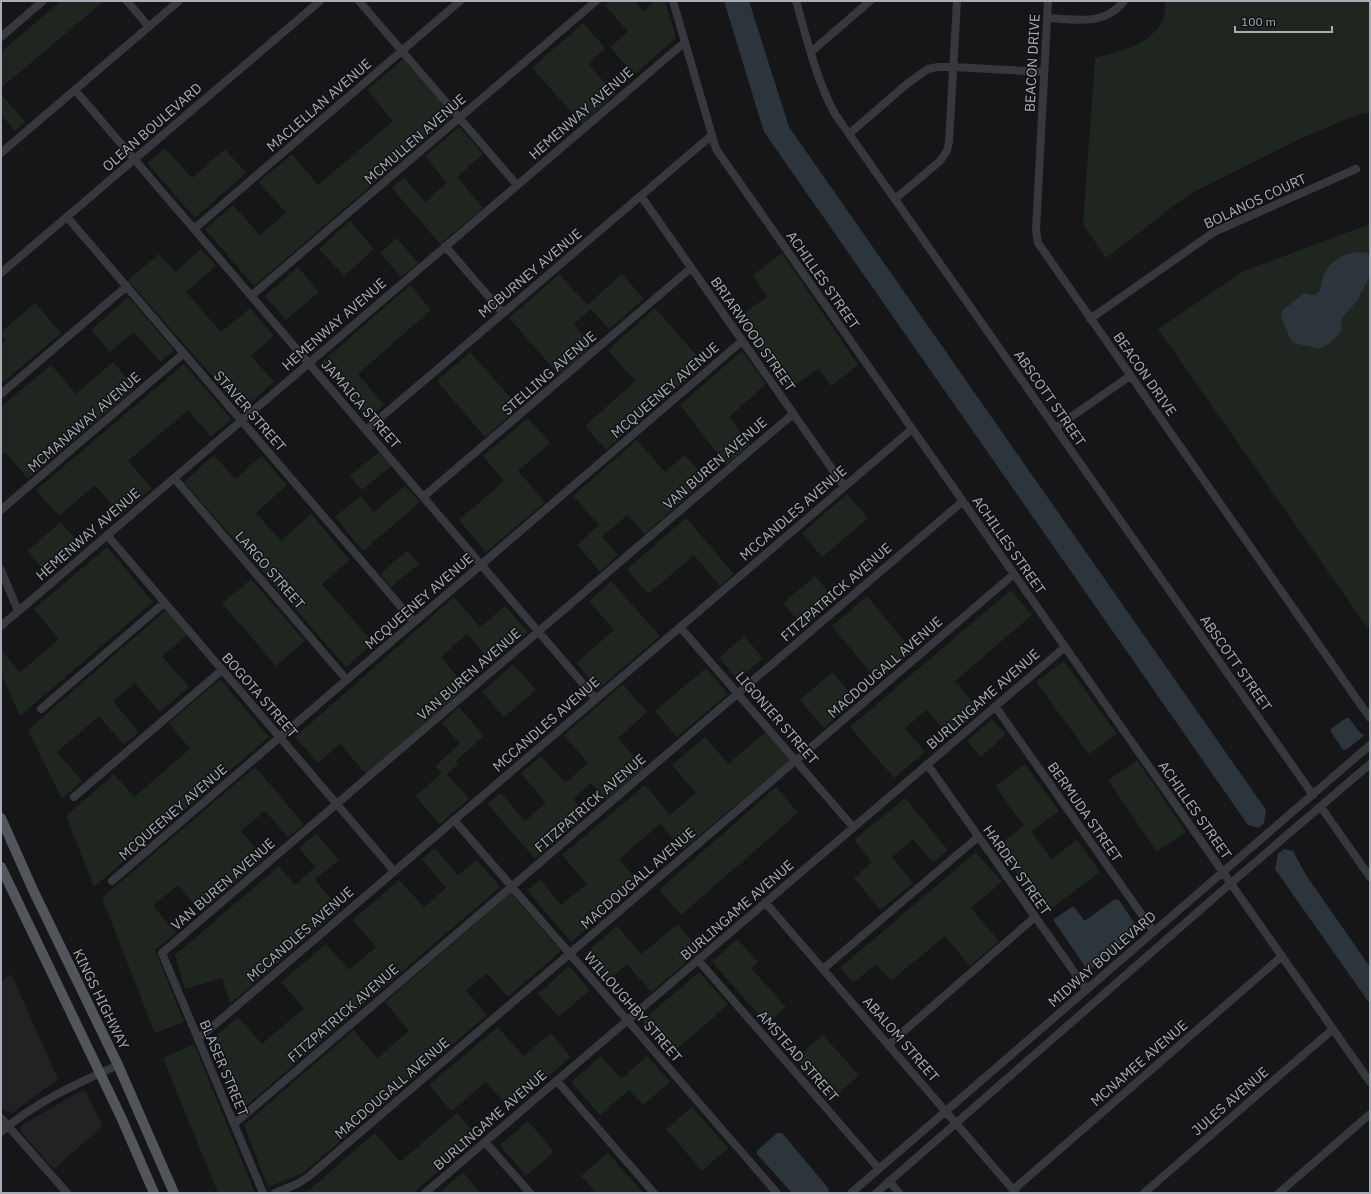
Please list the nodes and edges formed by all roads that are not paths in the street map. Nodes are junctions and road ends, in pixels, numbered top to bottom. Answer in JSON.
{"nodes":[{"id":1,"x":43,"y":1,"type":"edge"},
{"id":2,"x":127,"y":1,"type":"edge"},
{"id":3,"x":179,"y":1,"type":"edge"},
{"id":4,"x":320,"y":1,"type":"edge"},
{"id":5,"x":359,"y":1,"type":"edge"},
{"id":6,"x":460,"y":1,"type":"edge"},
{"id":7,"x":596,"y":1,"type":"edge"},
{"id":8,"x":673,"y":1,"type":"edge"},
{"id":9,"x":796,"y":1,"type":"edge"},
{"id":10,"x":870,"y":1,"type":"edge"},
{"id":11,"x":957,"y":1,"type":"edge"},
{"id":12,"x":1048,"y":1,"type":"edge"},
{"id":13,"x":1124,"y":1,"type":"edge"},
{"id":14,"x":1047,"y":18,"type":"junction"},
{"id":15,"x":149,"y":27,"type":"junction"},
{"id":16,"x":1,"y":37,"type":"edge"},
{"id":17,"x":685,"y":42,"type":"junction"},
{"id":18,"x":402,"y":51,"type":"junction"},
{"id":19,"x":811,"y":52,"type":"junction"},
{"id":20,"x":953,"y":67,"type":"junction"},
{"id":21,"x":1044,"y":72,"type":"junction"},
{"id":22,"x":75,"y":90,"type":"junction"},
{"id":23,"x":459,"y":118,"type":"junction"},
{"id":24,"x":849,"y":134,"type":"junction"},
{"id":25,"x":712,"y":135,"type":"junction"},
{"id":26,"x":1,"y":153,"type":"edge"},
{"id":27,"x":134,"y":159,"type":"junction"},
{"id":28,"x":1356,"y":170,"type":"dead end"},
{"id":29,"x":517,"y":185,"type":"junction"},
{"id":30,"x":641,"y":196,"type":"junction"},
{"id":31,"x":895,"y":199,"type":"junction"},
{"id":32,"x":67,"y":217,"type":"junction"},
{"id":33,"x":194,"y":229,"type":"junction"},
{"id":34,"x":445,"y":246,"type":"junction"},
{"id":35,"x":692,"y":268,"type":"junction"},
{"id":36,"x":1,"y":273,"type":"edge"},
{"id":37,"x":127,"y":286,"type":"junction"},
{"id":38,"x":251,"y":296,"type":"junction"},
{"id":39,"x":502,"y":314,"type":"junction"},
{"id":40,"x":1090,"y":319,"type":"junction"},
{"id":41,"x":742,"y":341,"type":"junction"},
{"id":42,"x":184,"y":353,"type":"junction"},
{"id":43,"x":308,"y":363,"type":"junction"},
{"id":44,"x":1130,"y":376,"type":"junction"},
{"id":45,"x":1,"y":394,"type":"edge"},
{"id":46,"x":793,"y":414,"type":"junction"},
{"id":47,"x":241,"y":420,"type":"junction"},
{"id":48,"x":1055,"y":428,"type":"junction"},
{"id":49,"x":912,"y":429,"type":"junction"},
{"id":50,"x":366,"y":430,"type":"junction"},
{"id":51,"x":174,"y":478,"type":"junction"},
{"id":52,"x":844,"y":486,"type":"junction"},
{"id":53,"x":423,"y":497,"type":"junction"},
{"id":54,"x":963,"y":501,"type":"junction"},
{"id":55,"x":1,"y":510,"type":"edge"},
{"id":56,"x":107,"y":535,"type":"junction"},
{"id":57,"x":481,"y":565,"type":"junction"},
{"id":58,"x":1,"y":570,"type":"edge"},
{"id":59,"x":1014,"y":574,"type":"junction"},
{"id":60,"x":164,"y":603,"type":"junction"},
{"id":61,"x":18,"y":611,"type":"junction"},
{"id":62,"x":414,"y":622,"type":"junction"},
{"id":63,"x":1,"y":626,"type":"edge"},
{"id":64,"x":680,"y":627,"type":"junction"},
{"id":65,"x":538,"y":632,"type":"junction"},
{"id":66,"x":1065,"y":647,"type":"junction"},
{"id":67,"x":222,"y":670,"type":"junction"},
{"id":68,"x":346,"y":679,"type":"junction"},
{"id":69,"x":738,"y":693,"type":"junction"},
{"id":70,"x":596,"y":699,"type":"junction"},
{"id":71,"x":995,"y":706,"type":"junction"},
{"id":72,"x":41,"y":709,"type":"dead end"},
{"id":73,"x":1370,"y":718,"type":"edge"},
{"id":74,"x":279,"y":737,"type":"junction"},
{"id":75,"x":1370,"y":745,"type":"edge"},
{"id":76,"x":796,"y":760,"type":"junction"},
{"id":77,"x":927,"y":764,"type":"junction"},
{"id":78,"x":1370,"y":764,"type":"edge"},
{"id":79,"x":1313,"y":795,"type":"junction"},
{"id":80,"x":74,"y":797,"type":"dead end"},
{"id":81,"x":337,"y":804,"type":"junction"},
{"id":82,"x":1321,"y":807,"type":"junction"},
{"id":83,"x":1,"y":818,"type":"edge"},
{"id":84,"x":454,"y":820,"type":"junction"},
{"id":85,"x":854,"y":827,"type":"junction"},
{"id":86,"x":978,"y":837,"type":"junction"},
{"id":87,"x":1,"y":867,"type":"edge"},
{"id":88,"x":394,"y":871,"type":"junction"},
{"id":89,"x":1223,"y":872,"type":"junction"},
{"id":90,"x":1370,"y":877,"type":"edge"},
{"id":91,"x":112,"y":881,"type":"dead end"},
{"id":92,"x":1231,"y":883,"type":"junction"},
{"id":93,"x":512,"y":887,"type":"junction"},
{"id":94,"x":765,"y":902,"type":"junction"},
{"id":95,"x":1035,"y":917,"type":"junction"},
{"id":96,"x":1154,"y":932,"type":"junction"},
{"id":97,"x":162,"y":953,"type":"joint"},
{"id":98,"x":570,"y":954,"type":"junction"},
{"id":99,"x":1282,"y":956,"type":"junction"},
{"id":100,"x":698,"y":960,"type":"junction"},
{"id":101,"x":823,"y":969,"type":"junction"},
{"id":102,"x":1087,"y":990,"type":"junction"},
{"id":103,"x":627,"y":1020,"type":"junction"},
{"id":104,"x":1333,"y":1029,"type":"junction"},
{"id":105,"x":198,"y":1039,"type":"junction"},
{"id":106,"x":888,"y":1045,"type":"junction"},
{"id":107,"x":118,"y":1065,"type":"junction"},
{"id":108,"x":100,"y":1073,"type":"junction"},
{"id":109,"x":557,"y":1081,"type":"junction"},
{"id":110,"x":1370,"y":1082,"type":"edge"},
{"id":111,"x":945,"y":1111,"type":"junction"},
{"id":112,"x":1370,"y":1114,"type":"edge"},
{"id":113,"x":1,"y":1118,"type":"edge"},
{"id":114,"x":956,"y":1123,"type":"junction"},
{"id":115,"x":234,"y":1124,"type":"junction"},
{"id":116,"x":8,"y":1126,"type":"junction"},
{"id":117,"x":1,"y":1132,"type":"edge"},
{"id":118,"x":485,"y":1142,"type":"junction"},
{"id":119,"x":879,"y":1169,"type":"junction"},
{"id":120,"x":890,"y":1181,"type":"junction"},
{"id":121,"x":1015,"y":1191,"type":"edge"},
{"id":122,"x":67,"y":1193,"type":"edge"},
{"id":123,"x":154,"y":1193,"type":"edge"},
{"id":124,"x":174,"y":1193,"type":"edge"},
{"id":125,"x":262,"y":1193,"type":"edge"},
{"id":126,"x":275,"y":1193,"type":"edge"},
{"id":127,"x":425,"y":1193,"type":"edge"},
{"id":128,"x":530,"y":1193,"type":"edge"},
{"id":129,"x":654,"y":1193,"type":"edge"},
{"id":130,"x":777,"y":1193,"type":"edge"},
{"id":131,"x":851,"y":1193,"type":"edge"},
{"id":132,"x":876,"y":1193,"type":"edge"},
{"id":133,"x":900,"y":1193,"type":"edge"},
{"id":134,"x":1144,"y":1193,"type":"edge"},
{"id":135,"x":1279,"y":1193,"type":"edge"}],
"edges":[{"from":1,"to":16,"type":"street"},
{"from":2,"to":15,"type":"street"},
{"from":3,"to":15,"type":"street"},
{"from":4,"to":27,"type":"street","name":"OLEAN BOULEVARD"},
{"from":5,"to":18,"type":"street"},
{"from":6,"to":18,"type":"street","name":"MACLELLAN AVENUE"},
{"from":7,"to":23,"type":"street","name":"MCMULLEN AVENUE"},
{"from":8,"to":17,"type":"street","name":"ACHILLES STREET"},
{"from":9,"to":19,"type":"street","name":"ABSCOTT STREET"},
{"from":10,"to":19,"type":"street"},
{"from":11,"to":20,"type":"street"},
{"from":12,"to":14,"type":"street","name":"BEACON DRIVE"},
{"from":13,"to":14,"type":"street"},
{"from":14,"to":21,"type":"street","name":"BEACON DRIVE"},
{"from":15,"to":22,"type":"street"},
{"from":17,"to":25,"type":"street","name":"ACHILLES STREET"},
{"from":17,"to":29,"type":"street","name":"HEMENWAY AVENUE"},
{"from":18,"to":23,"type":"street"},
{"from":18,"to":33,"type":"street","name":"MACLELLAN AVENUE"},
{"from":19,"to":24,"type":"street","name":"ABSCOTT STREET"},
{"from":20,"to":21,"type":"street"},
{"from":20,"to":24,"type":"street"},
{"from":20,"to":31,"type":"street"},
{"from":21,"to":40,"type":"street","name":"BEACON DRIVE"},
{"from":22,"to":26,"type":"street"},
{"from":22,"to":27,"type":"street","name":"JAMAICA STREET"},
{"from":23,"to":29,"type":"street"},
{"from":23,"to":38,"type":"street","name":"MCMULLEN AVENUE"},
{"from":24,"to":31,"type":"street","name":"ABSCOTT STREET"},
{"from":25,"to":30,"type":"street","name":"MCBURNEY AVENUE"},
{"from":25,"to":49,"type":"street","name":"ACHILLES STREET"},
{"from":27,"to":32,"type":"street","name":"OLEAN BOULEVARD"},
{"from":27,"to":33,"type":"street","name":"JAMAICA STREET"},
{"from":28,"to":40,"type":"street","name":"BOLANOS COURT"},
{"from":29,"to":34,"type":"street","name":"HEMENWAY AVENUE"},
{"from":30,"to":35,"type":"street","name":"BRIARWOOD STREET"},
{"from":30,"to":39,"type":"street","name":"MCBURNEY AVENUE"},
{"from":31,"to":48,"type":"street","name":"ABSCOTT STREET"},
{"from":32,"to":36,"type":"street","name":"OLEAN BOULEVARD"},
{"from":32,"to":37,"type":"street","name":"STAVER STREET"},
{"from":33,"to":38,"type":"street","name":"JAMAICA STREET"},
{"from":34,"to":39,"type":"street"},
{"from":34,"to":43,"type":"street","name":"HEMENWAY AVENUE"},
{"from":35,"to":41,"type":"street","name":"BRIARWOOD STREET"},
{"from":35,"to":53,"type":"street","name":"STELLING AVENUE"},
{"from":37,"to":42,"type":"street","name":"STAVER STREET"},
{"from":37,"to":45,"type":"street"},
{"from":38,"to":43,"type":"street","name":"JAMAICA STREET"},
{"from":39,"to":50,"type":"street","name":"MCBURNEY AVENUE"},
{"from":40,"to":44,"type":"street","name":"BEACON DRIVE"},
{"from":41,"to":46,"type":"street","name":"BRIARWOOD STREET"},
{"from":41,"to":57,"type":"street","name":"MCQUEENEY AVENUE"},
{"from":42,"to":47,"type":"street","name":"STAVER STREET"},
{"from":42,"to":55,"type":"street","name":"MCMANAWAY AVENUE"},
{"from":43,"to":47,"type":"street","name":"HEMENWAY AVENUE"},
{"from":43,"to":50,"type":"street","name":"JAMAICA STREET"},
{"from":44,"to":48,"type":"street"},
{"from":44,"to":73,"type":"street","name":"BEACON DRIVE"},
{"from":46,"to":52,"type":"street","name":"BRIARWOOD STREET"},
{"from":46,"to":65,"type":"street","name":"VAN BUREN AVENUE"},
{"from":47,"to":51,"type":"street","name":"HEMENWAY AVENUE"},
{"from":47,"to":62,"type":"street","name":"STAVER STREET"},
{"from":48,"to":79,"type":"street","name":"ABSCOTT STREET"},
{"from":49,"to":52,"type":"street","name":"MCCANDLES AVENUE"},
{"from":49,"to":54,"type":"street","name":"ACHILLES STREET"},
{"from":50,"to":53,"type":"street","name":"JAMAICA STREET"},
{"from":51,"to":56,"type":"street","name":"HEMENWAY AVENUE"},
{"from":51,"to":68,"type":"street","name":"LARGO STREET"},
{"from":52,"to":64,"type":"street","name":"MCCANDLES AVENUE"},
{"from":53,"to":57,"type":"street","name":"JAMAICA STREET"},
{"from":54,"to":59,"type":"street","name":"ACHILLES STREET"},
{"from":54,"to":69,"type":"street","name":"FITZPATRICK AVENUE"},
{"from":56,"to":60,"type":"street","name":"BOGOTA STREET"},
{"from":56,"to":61,"type":"street","name":"HEMENWAY AVENUE"},
{"from":57,"to":62,"type":"street","name":"MCQUEENEY AVENUE"},
{"from":57,"to":65,"type":"street","name":"JAMAICA STREET"},
{"from":58,"to":61,"type":"street"},
{"from":59,"to":66,"type":"street","name":"ACHILLES STREET"},
{"from":59,"to":76,"type":"street","name":"MACDOUGALL AVENUE"},
{"from":60,"to":67,"type":"street","name":"BOGOTA STREET"},
{"from":60,"to":72,"type":"street"},
{"from":61,"to":63,"type":"street","name":"HEMENWAY AVENUE"},
{"from":62,"to":68,"type":"street","name":"MCQUEENEY AVENUE"},
{"from":64,"to":69,"type":"street","name":"LIGONIER STREET"},
{"from":64,"to":70,"type":"street","name":"MCCANDLES AVENUE"},
{"from":65,"to":70,"type":"street","name":"JAMAICA STREET"},
{"from":65,"to":81,"type":"street","name":"VAN BUREN AVENUE"},
{"from":66,"to":71,"type":"street","name":"BURLINGAME AVENUE"},
{"from":66,"to":89,"type":"street","name":"ACHILLES STREET"},
{"from":67,"to":74,"type":"street","name":"BOGOTA STREET"},
{"from":67,"to":80,"type":"street"},
{"from":68,"to":74,"type":"street","name":"MCQUEENEY AVENUE"},
{"from":69,"to":76,"type":"street","name":"LIGONIER STREET"},
{"from":69,"to":93,"type":"street","name":"FITZPATRICK AVENUE"},
{"from":70,"to":84,"type":"street","name":"MCCANDLES AVENUE"},
{"from":71,"to":77,"type":"street","name":"BURLINGAME AVENUE"},
{"from":71,"to":96,"type":"street","name":"BERMUDA STREET"},
{"from":74,"to":81,"type":"street","name":"BOGOTA STREET"},
{"from":74,"to":91,"type":"street","name":"MCQUEENEY AVENUE"},
{"from":75,"to":79,"type":"street","name":"MIDWAY BOULEVARD"},
{"from":76,"to":85,"type":"street","name":"LIGONIER STREET"},
{"from":76,"to":98,"type":"street","name":"MACDOUGALL AVENUE"},
{"from":77,"to":85,"type":"street","name":"BURLINGAME AVENUE"},
{"from":77,"to":86,"type":"street","name":"HARDEY STREET"},
{"from":78,"to":82,"type":"street","name":"MIDWAY BOULEVARD"},
{"from":79,"to":89,"type":"street","name":"MIDWAY BOULEVARD"},
{"from":81,"to":88,"type":"street","name":"BOGOTA STREET"},
{"from":81,"to":97,"type":"street","name":"VAN BUREN AVENUE"},
{"from":82,"to":90,"type":"street"},
{"from":82,"to":92,"type":"street","name":"MIDWAY BOULEVARD"},
{"from":83,"to":107,"type":"main road","name":"KINGS HIGHWAY"},
{"from":84,"to":88,"type":"street","name":"MCCANDLES AVENUE"},
{"from":84,"to":93,"type":"street","name":"WILLOUGHBY STREET"},
{"from":85,"to":94,"type":"street","name":"BURLINGAME AVENUE"},
{"from":86,"to":95,"type":"street","name":"HARDEY STREET"},
{"from":86,"to":101,"type":"street"},
{"from":87,"to":108,"type":"main road"},
{"from":88,"to":105,"type":"street","name":"MCCANDLES AVENUE"},
{"from":89,"to":92,"type":"street","name":"ACHILLES STREET"},
{"from":89,"to":96,"type":"street","name":"MIDWAY BOULEVARD"},
{"from":92,"to":99,"type":"street","name":"ACHILLES STREET"},
{"from":92,"to":114,"type":"street","name":"MIDWAY BOULEVARD"},
{"from":93,"to":98,"type":"street","name":"WILLOUGHBY STREET"},
{"from":93,"to":115,"type":"street","name":"FITZPATRICK AVENUE"},
{"from":94,"to":100,"type":"street","name":"BURLINGAME AVENUE"},
{"from":94,"to":101,"type":"street","name":"ABALOM STREET"},
{"from":95,"to":102,"type":"street","name":"HARDEY STREET"},
{"from":95,"to":106,"type":"street"},
{"from":96,"to":102,"type":"street","name":"MIDWAY BOULEVARD"},
{"from":97,"to":105,"type":"street","name":"BLASER STREET"},
{"from":98,"to":103,"type":"street","name":"WILLOUGHBY STREET"},
{"from":98,"to":126,"type":"street","name":"MACDOUGALL AVENUE"},
{"from":99,"to":104,"type":"street","name":"ACHILLES STREET"},
{"from":99,"to":121,"type":"street","name":"MCNAMEE AVENUE"},
{"from":100,"to":103,"type":"street","name":"BURLINGAME AVENUE"},
{"from":100,"to":119,"type":"street","name":"AMSTEAD STREET"},
{"from":101,"to":106,"type":"street","name":"ABALOM STREET"},
{"from":102,"to":111,"type":"street","name":"MIDWAY BOULEVARD"},
{"from":103,"to":109,"type":"street","name":"BURLINGAME AVENUE"},
{"from":103,"to":130,"type":"street","name":"WILLOUGHBY STREET"},
{"from":104,"to":110,"type":"street","name":"ACHILLES STREET"},
{"from":104,"to":134,"type":"street","name":"JULES AVENUE"},
{"from":105,"to":115,"type":"street","name":"BLASER STREET"},
{"from":106,"to":111,"type":"street","name":"ABALOM STREET"},
{"from":107,"to":108,"type":"street"},
{"from":107,"to":124,"type":"main road","name":"KINGS HIGHWAY"},
{"from":108,"to":116,"type":"street"},
{"from":108,"to":123,"type":"main road"},
{"from":109,"to":118,"type":"street","name":"BURLINGAME AVENUE"},
{"from":109,"to":129,"type":"street"},
{"from":111,"to":114,"type":"street","name":"ABALOM STREET"},
{"from":111,"to":119,"type":"street","name":"MIDWAY BOULEVARD"},
{"from":112,"to":135,"type":"street"},
{"from":113,"to":116,"type":"street"},
{"from":114,"to":120,"type":"street","name":"MIDWAY BOULEVARD"},
{"from":114,"to":121,"type":"street","name":"ABALOM STREET"},
{"from":115,"to":125,"type":"street","name":"BLASER STREET"},
{"from":116,"to":117,"type":"street"},
{"from":116,"to":122,"type":"street"},
{"from":118,"to":127,"type":"street","name":"BURLINGAME AVENUE"},
{"from":118,"to":128,"type":"street"},
{"from":119,"to":131,"type":"street","name":"MIDWAY BOULEVARD"},
{"from":120,"to":132,"type":"street","name":"MIDWAY BOULEVARD"},
{"from":120,"to":133,"type":"street"}]}
